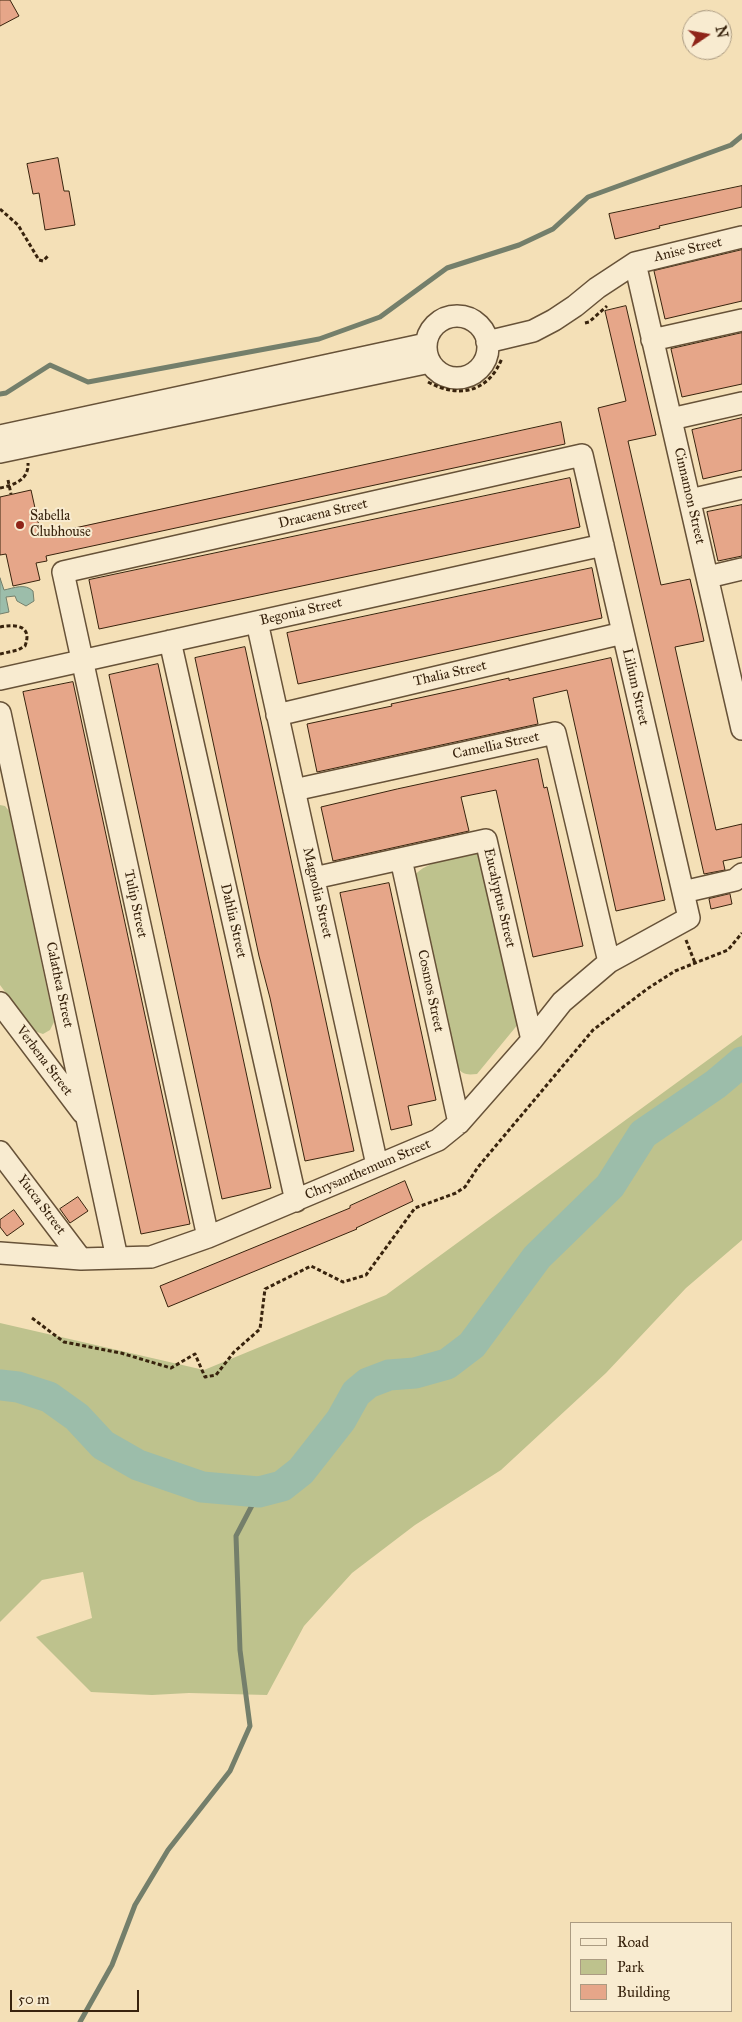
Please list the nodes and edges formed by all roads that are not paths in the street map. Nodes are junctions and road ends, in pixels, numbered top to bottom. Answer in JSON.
{"nodes":[{"id":1,"x":742,"y":237,"type":"edge"},
{"id":2,"x":634,"y":263,"type":"junction"},
{"id":3,"x":742,"y":320,"type":"edge"},
{"id":4,"x":652,"y":340,"type":"junction"},
{"id":5,"x":487,"y":342,"type":"junction"},
{"id":6,"x":428,"y":353,"type":"junction"},
{"id":7,"x":742,"y":403,"type":"edge"},
{"id":8,"x":671,"y":419,"type":"junction"},
{"id":9,"x":0,"y":436,"type":"edge"},
{"id":10,"x":0,"y":452,"type":"edge"},
{"id":11,"x":582,"y":456,"type":"joint"},
{"id":12,"x":742,"y":488,"type":"edge"},
{"id":13,"x":690,"y":500,"type":"junction"},
{"id":14,"x":603,"y":544,"type":"junction"},
{"id":15,"x":742,"y":569,"type":"edge"},
{"id":16,"x":63,"y":572,"type":"joint"},
{"id":17,"x":708,"y":577,"type":"junction"},
{"id":18,"x":257,"y":622,"type":"junction"},
{"id":19,"x":623,"y":633,"type":"junction"},
{"id":20,"x":170,"y":641,"type":"junction"},
{"id":21,"x":82,"y":660,"type":"junction"},
{"id":22,"x":0,"y":678,"type":"edge"},
{"id":23,"x":0,"y":713,"type":"edge"},
{"id":24,"x":277,"y":715,"type":"junction"},
{"id":25,"x":742,"y":729,"type":"edge"},
{"id":26,"x":8,"y":788,"type":"edge"},
{"id":27,"x":294,"y":790,"type":"junction"},
{"id":28,"x":401,"y":859,"type":"junction"},
{"id":29,"x":742,"y":874,"type":"edge"},
{"id":30,"x":314,"y":878,"type":"junction"},
{"id":31,"x":683,"y":892,"type":"junction"},
{"id":32,"x":689,"y":918,"type":"joint"},
{"id":33,"x":609,"y":962,"type":"junction"},
{"id":34,"x":0,"y":1004,"type":"edge"},
{"id":35,"x":532,"y":1040,"type":"junction"},
{"id":36,"x":88,"y":1119,"type":"junction"},
{"id":37,"x":460,"y":1123,"type":"junction"},
{"id":38,"x":0,"y":1152,"type":"edge"},
{"id":39,"x":377,"y":1165,"type":"junction"},
{"id":40,"x":296,"y":1201,"type":"junction"},
{"id":41,"x":208,"y":1237,"type":"junction"},
{"id":42,"x":0,"y":1254,"type":"edge"},
{"id":43,"x":117,"y":1258,"type":"junction"},
{"id":44,"x":81,"y":1259,"type":"junction"}],
"edges":[{"from":1,"to":2,"type":"street","name":"Anise Street"},
{"from":2,"to":4,"type":"street","name":"Cinnamon Street"},
{"from":2,"to":5,"type":"street"},
{"from":3,"to":4,"type":"street"},
{"from":4,"to":8,"type":"street","name":"Cinnamon Street"},
{"from":5,"to":6,"type":"street"},
{"from":5,"to":6,"type":"street"},
{"from":6,"to":9,"type":"street"},
{"from":6,"to":10,"type":"street"},
{"from":7,"to":8,"type":"street"},
{"from":8,"to":13,"type":"street","name":"Cinnamon Street"},
{"from":11,"to":14,"type":"street","name":"Lilium Street"},
{"from":11,"to":16,"type":"street","name":"Dracaena Street"},
{"from":12,"to":13,"type":"street"},
{"from":13,"to":17,"type":"street","name":"Cinnamon Street"},
{"from":14,"to":18,"type":"street","name":"Begonia Street"},
{"from":14,"to":19,"type":"street","name":"Lilium Street"},
{"from":15,"to":17,"type":"street"},
{"from":16,"to":21,"type":"street","name":"Tulip Street"},
{"from":17,"to":25,"type":"street","name":"Cinnamon Street"},
{"from":18,"to":20,"type":"street","name":"Begonia Street"},
{"from":18,"to":24,"type":"street","name":"Magnolia Street"},
{"from":19,"to":24,"type":"street","name":"Thalia Street"},
{"from":19,"to":31,"type":"street","name":"Lilium Street"},
{"from":20,"to":21,"type":"street","name":"Begonia Street"},
{"from":20,"to":40,"type":"street","name":"Dahlia Street"},
{"from":21,"to":22,"type":"street","name":"Begonia Street"},
{"from":21,"to":41,"type":"street","name":"Tulip Street"},
{"from":23,"to":26,"type":"street","name":"Calathea Street"},
{"from":24,"to":27,"type":"street","name":"Magnolia Street"},
{"from":26,"to":36,"type":"street","name":"Calathea Street"},
{"from":27,"to":30,"type":"street","name":"Magnolia Street"},
{"from":27,"to":33,"type":"street","name":"Camellia Street"},
{"from":28,"to":30,"type":"street","name":"Eucalyptus Street"},
{"from":28,"to":35,"type":"street","name":"Eucalyptus Street"},
{"from":28,"to":37,"type":"street","name":"Cosmos Street"},
{"from":29,"to":31,"type":"street"},
{"from":30,"to":39,"type":"street","name":"Magnolia Street"},
{"from":31,"to":32,"type":"street","name":"Lilium Street"},
{"from":32,"to":33,"type":"street","name":"Chrysanthemum Street"},
{"from":33,"to":35,"type":"street","name":"Chrysanthemum Street"},
{"from":34,"to":36,"type":"street","name":"Verbena Street"},
{"from":35,"to":37,"type":"street","name":"Chrysanthemum Street"},
{"from":36,"to":43,"type":"street","name":"Calathea Street"},
{"from":37,"to":39,"type":"street","name":"Chrysanthemum Street"},
{"from":38,"to":44,"type":"street","name":"Yucca Street"},
{"from":39,"to":40,"type":"street","name":"Chrysanthemum Street"},
{"from":40,"to":41,"type":"street","name":"Chrysanthemum Street"},
{"from":41,"to":43,"type":"street","name":"Chrysanthemum Street"},
{"from":42,"to":44,"type":"street","name":"Chrysanthemum Street"},
{"from":43,"to":44,"type":"street","name":"Chrysanthemum Street"}]}
